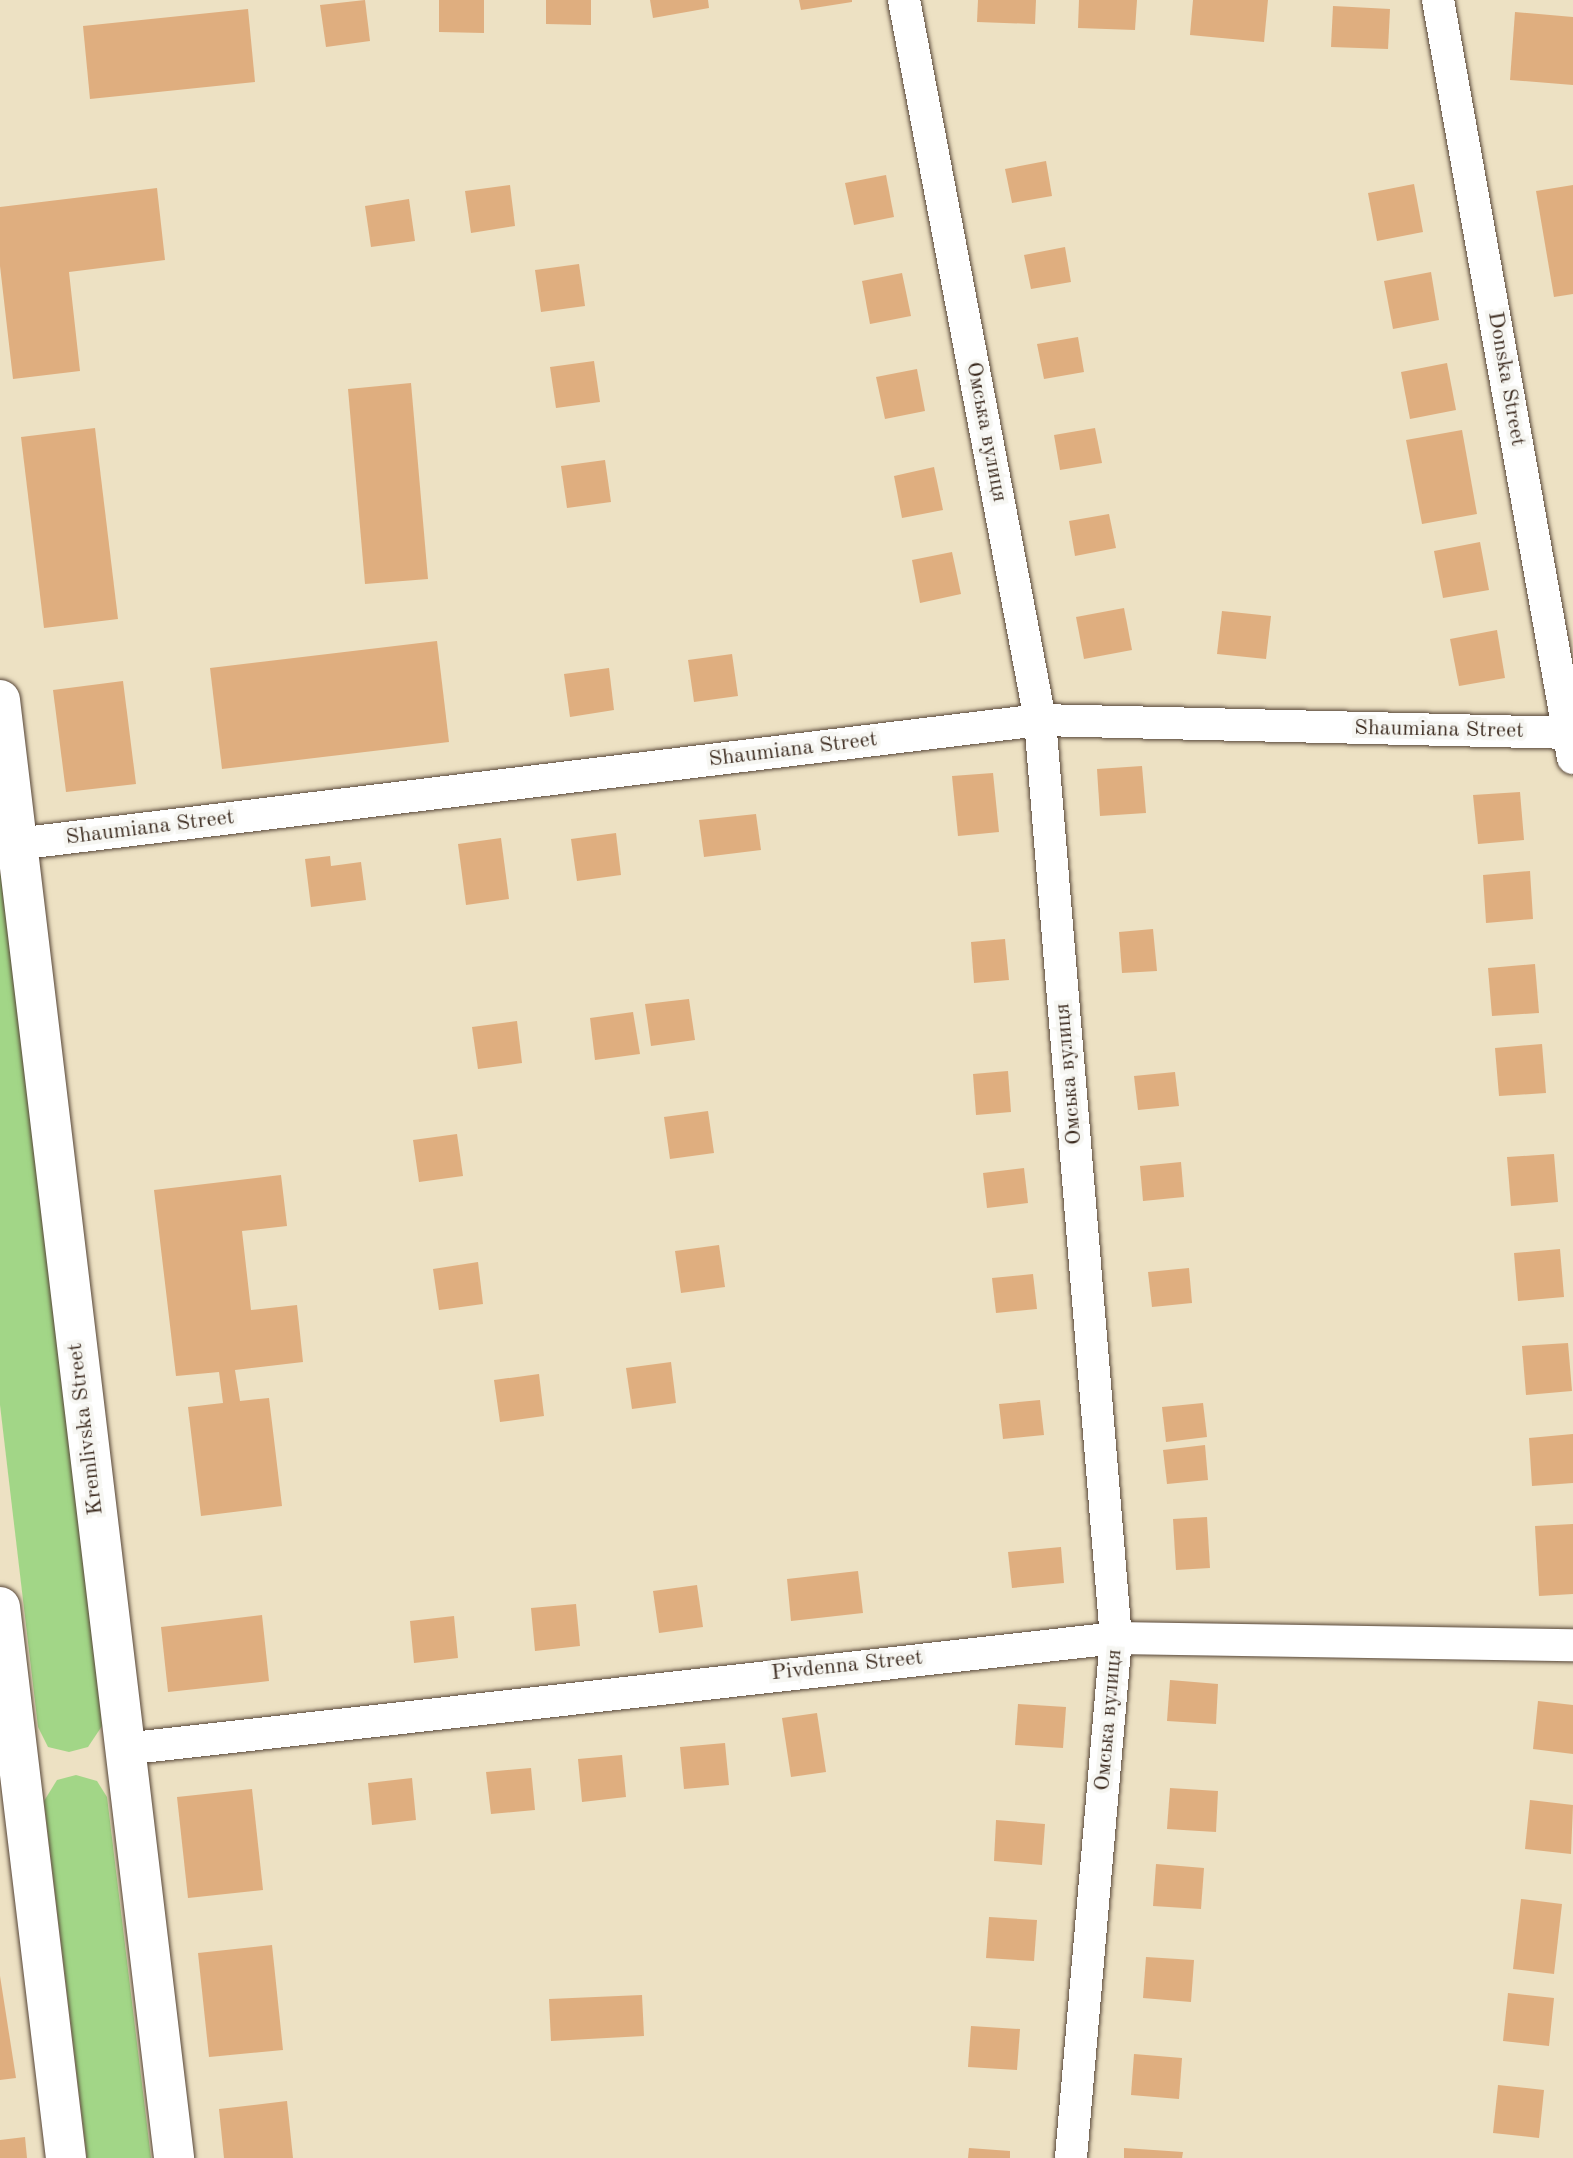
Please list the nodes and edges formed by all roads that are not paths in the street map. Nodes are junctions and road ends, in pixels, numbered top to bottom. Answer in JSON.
{"nodes":[{"id":1,"x":904,"y":0,"type":"edge"},
{"id":2,"x":1438,"y":0,"type":"edge"},
{"id":3,"x":0,"y":700,"type":"edge"},
{"id":4,"x":1040,"y":720,"type":"junction"},
{"id":5,"x":1572,"y":741,"type":"edge"},
{"id":6,"x":8,"y":845,"type":"edge"},
{"id":7,"x":0,"y":1607,"type":"edge"},
{"id":8,"x":1116,"y":1638,"type":"junction"},
{"id":9,"x":1573,"y":1645,"type":"edge"},
{"id":10,"x":124,"y":1749,"type":"junction"},
{"id":11,"x":9,"y":1762,"type":"edge"},
{"id":12,"x":66,"y":2158,"type":"edge"},
{"id":13,"x":174,"y":2158,"type":"edge"},
{"id":14,"x":1071,"y":2158,"type":"edge"}],
"edges":[{"from":1,"to":4,"type":"street","name":"Омська вулиця"},
{"from":2,"to":5,"type":"street","name":"Donska Street"},
{"from":3,"to":6,"type":"street","name":"Kremlivska Street"},
{"from":4,"to":5,"type":"street","name":"Shaumiana Street"},
{"from":4,"to":6,"type":"street","name":"Shaumiana Street"},
{"from":4,"to":8,"type":"street","name":"Омська вулиця"},
{"from":6,"to":10,"type":"street","name":"Kremlivska Street"},
{"from":7,"to":11,"type":"street"},
{"from":8,"to":9,"type":"street","name":"Pivdenna Street"},
{"from":8,"to":10,"type":"street","name":"Pivdenna Street"},
{"from":8,"to":14,"type":"street","name":"Омська вулиця"},
{"from":10,"to":13,"type":"street","name":"Kremlivska Street"},
{"from":11,"to":12,"type":"street"}]}
